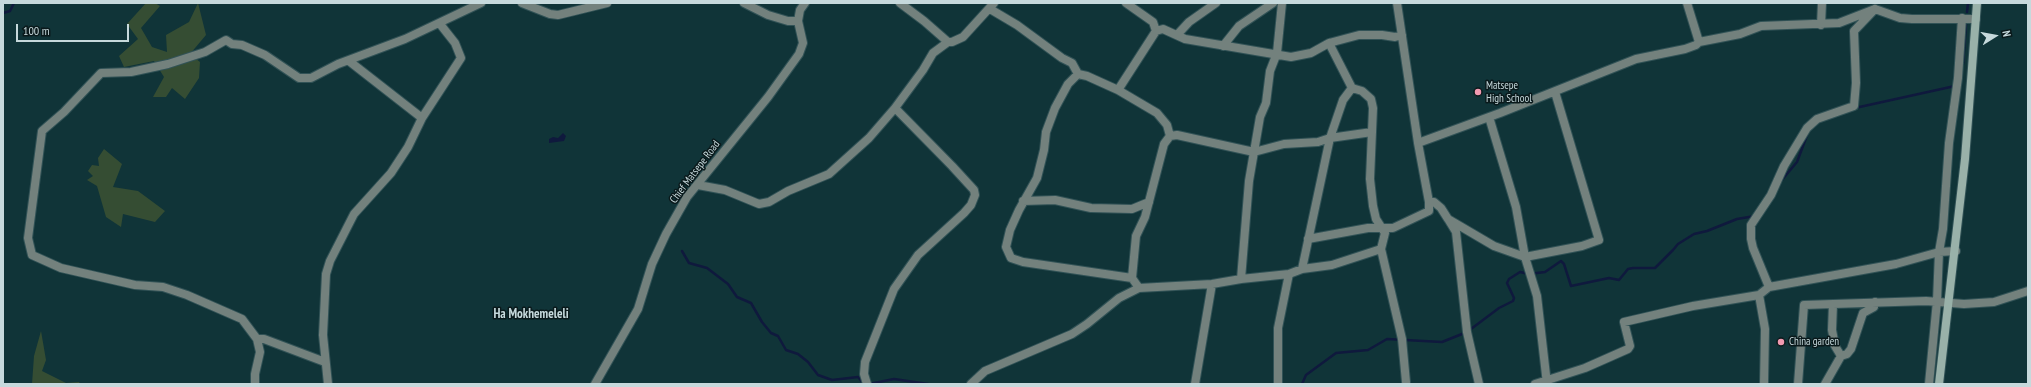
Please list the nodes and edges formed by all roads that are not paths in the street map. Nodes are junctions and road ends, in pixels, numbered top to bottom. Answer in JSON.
{"nodes":[{"id":1,"x":482,"y":3,"type":"edge"},
{"id":2,"x":522,"y":3,"type":"edge"},
{"id":3,"x":607,"y":3,"type":"edge"},
{"id":4,"x":744,"y":3,"type":"edge"},
{"id":5,"x":805,"y":3,"type":"edge"},
{"id":6,"x":900,"y":3,"type":"edge"},
{"id":7,"x":1126,"y":3,"type":"edge"},
{"id":8,"x":1216,"y":3,"type":"edge"},
{"id":9,"x":1274,"y":3,"type":"edge"},
{"id":10,"x":1282,"y":3,"type":"edge"},
{"id":11,"x":1398,"y":3,"type":"edge"},
{"id":12,"x":1687,"y":3,"type":"edge"},
{"id":13,"x":1822,"y":3,"type":"edge"},
{"id":14,"x":1977,"y":3,"type":"edge"},
{"id":15,"x":992,"y":6,"type":"edge"},
{"id":16,"x":1876,"y":9,"type":"junction"},
{"id":17,"x":1962,"y":18,"type":"junction"},
{"id":18,"x":1976,"y":19,"type":"junction"},
{"id":19,"x":798,"y":21,"type":"junction"},
{"id":20,"x":440,"y":24,"type":"junction"},
{"id":21,"x":1821,"y":25,"type":"junction"},
{"id":22,"x":1156,"y":31,"type":"junction"},
{"id":23,"x":1177,"y":35,"type":"junction"},
{"id":24,"x":1402,"y":35,"type":"junction"},
{"id":25,"x":948,"y":42,"type":"junction"},
{"id":26,"x":1699,"y":42,"type":"junction"},
{"id":27,"x":1329,"y":43,"type":"junction"},
{"id":28,"x":1223,"y":46,"type":"junction"},
{"id":29,"x":1277,"y":53,"type":"junction"},
{"id":30,"x":349,"y":61,"type":"junction"},
{"id":31,"x":1078,"y":74,"type":"junction"},
{"id":32,"x":1352,"y":88,"type":"junction"},
{"id":33,"x":1118,"y":90,"type":"junction"},
{"id":34,"x":1555,"y":92,"type":"junction"},
{"id":35,"x":895,"y":108,"type":"junction"},
{"id":36,"x":1489,"y":116,"type":"junction"},
{"id":37,"x":422,"y":118,"type":"junction"},
{"id":38,"x":1372,"y":132,"type":"junction"},
{"id":39,"x":1170,"y":136,"type":"junction"},
{"id":40,"x":1330,"y":138,"type":"junction"},
{"id":41,"x":1418,"y":143,"type":"junction"},
{"id":42,"x":1254,"y":152,"type":"junction"},
{"id":43,"x":698,"y":184,"type":"junction"},
{"id":44,"x":1023,"y":201,"type":"junction"},
{"id":45,"x":1149,"y":202,"type":"junction"},
{"id":46,"x":1429,"y":202,"type":"junction"},
{"id":47,"x":1448,"y":219,"type":"junction"},
{"id":48,"x":1382,"y":228,"type":"junction"},
{"id":49,"x":1308,"y":239,"type":"junction"},
{"id":50,"x":1381,"y":249,"type":"junction"},
{"id":51,"x":1956,"y":251,"type":"junction"},
{"id":52,"x":1939,"y":252,"type":"junction"},
{"id":53,"x":1525,"y":256,"type":"junction"},
{"id":54,"x":1302,"y":269,"type":"junction"},
{"id":55,"x":1289,"y":274,"type":"junction"},
{"id":56,"x":1132,"y":278,"type":"junction"},
{"id":57,"x":1241,"y":279,"type":"junction"},
{"id":58,"x":1212,"y":284,"type":"junction"},
{"id":59,"x":1769,"y":287,"type":"junction"},
{"id":60,"x":1139,"y":288,"type":"junction"},
{"id":61,"x":2028,"y":291,"type":"edge"},
{"id":62,"x":1760,"y":295,"type":"junction"},
{"id":63,"x":1937,"y":301,"type":"junction"},
{"id":64,"x":1875,"y":302,"type":"junction"},
{"id":65,"x":1950,"y":302,"type":"junction"},
{"id":66,"x":1833,"y":304,"type":"junction"},
{"id":67,"x":257,"y":339,"type":"junction"},
{"id":68,"x":1841,"y":356,"type":"junction"},
{"id":69,"x":325,"y":362,"type":"junction"},
{"id":70,"x":1406,"y":382,"type":"dead end"},
{"id":71,"x":1547,"y":383,"type":"edge"},
{"id":72,"x":256,"y":384,"type":"edge"},
{"id":73,"x":328,"y":384,"type":"edge"},
{"id":74,"x":595,"y":384,"type":"edge"},
{"id":75,"x":866,"y":384,"type":"edge"},
{"id":76,"x":971,"y":384,"type":"edge"},
{"id":77,"x":1195,"y":384,"type":"edge"},
{"id":78,"x":1278,"y":384,"type":"edge"},
{"id":79,"x":1479,"y":384,"type":"edge"},
{"id":80,"x":1535,"y":384,"type":"edge"},
{"id":81,"x":1764,"y":384,"type":"edge"},
{"id":82,"x":1798,"y":384,"type":"edge"},
{"id":83,"x":1825,"y":384,"type":"edge"},
{"id":84,"x":1929,"y":384,"type":"edge"},
{"id":85,"x":1939,"y":384,"type":"edge"}],
"edges":[{"from":1,"to":20,"type":"street"},
{"from":2,"to":3,"type":"street"},
{"from":4,"to":19,"type":"street"},
{"from":5,"to":19,"type":"street"},
{"from":6,"to":25,"type":"street"},
{"from":7,"to":22,"type":"street"},
{"from":8,"to":23,"type":"street"},
{"from":9,"to":28,"type":"street"},
{"from":10,"to":29,"type":"street"},
{"from":11,"to":24,"type":"street"},
{"from":12,"to":26,"type":"street"},
{"from":13,"to":21,"type":"street"},
{"from":14,"to":18,"type":"main road"},
{"from":15,"to":25,"type":"street"},
{"from":15,"to":31,"type":"street"},
{"from":16,"to":17,"type":"street"},
{"from":16,"to":21,"type":"street"},
{"from":16,"to":59,"type":"street"},
{"from":17,"to":18,"type":"street"},
{"from":17,"to":52,"type":"street"},
{"from":18,"to":51,"type":"main road"},
{"from":19,"to":43,"type":"street","name":"Chief Matsepe Road"},
{"from":20,"to":30,"type":"street"},
{"from":20,"to":37,"type":"street"},
{"from":21,"to":26,"type":"street"},
{"from":22,"to":23,"type":"street"},
{"from":22,"to":33,"type":"street"},
{"from":23,"to":28,"type":"street"},
{"from":24,"to":27,"type":"street"},
{"from":24,"to":41,"type":"street"},
{"from":25,"to":35,"type":"street"},
{"from":26,"to":34,"type":"street"},
{"from":27,"to":29,"type":"street"},
{"from":27,"to":32,"type":"street"},
{"from":28,"to":29,"type":"street"},
{"from":29,"to":42,"type":"street"},
{"from":30,"to":37,"type":"street"},
{"from":30,"to":67,"type":"street"},
{"from":31,"to":33,"type":"street"},
{"from":31,"to":44,"type":"street"},
{"from":32,"to":38,"type":"street"},
{"from":32,"to":40,"type":"street"},
{"from":33,"to":39,"type":"street"},
{"from":34,"to":36,"type":"street"},
{"from":34,"to":53,"type":"street"},
{"from":35,"to":43,"type":"street"},
{"from":35,"to":75,"type":"street"},
{"from":36,"to":41,"type":"street"},
{"from":36,"to":53,"type":"street"},
{"from":37,"to":69,"type":"street"},
{"from":38,"to":40,"type":"street"},
{"from":38,"to":48,"type":"street"},
{"from":39,"to":42,"type":"street"},
{"from":39,"to":45,"type":"street"},
{"from":40,"to":42,"type":"street"},
{"from":40,"to":49,"type":"street"},
{"from":41,"to":46,"type":"street"},
{"from":42,"to":57,"type":"street"},
{"from":43,"to":74,"type":"street","name":"Chief Matsepe Road"},
{"from":44,"to":45,"type":"street"},
{"from":44,"to":56,"type":"street"},
{"from":45,"to":56,"type":"street"},
{"from":46,"to":47,"type":"street"},
{"from":46,"to":48,"type":"street"},
{"from":47,"to":53,"type":"street"},
{"from":47,"to":79,"type":"street"},
{"from":48,"to":49,"type":"street"},
{"from":48,"to":50,"type":"street"},
{"from":49,"to":54,"type":"street"},
{"from":50,"to":54,"type":"street"},
{"from":50,"to":70,"type":"street"},
{"from":51,"to":52,"type":"street"},
{"from":51,"to":65,"type":"main road"},
{"from":52,"to":59,"type":"street"},
{"from":52,"to":63,"type":"street"},
{"from":53,"to":71,"type":"street"},
{"from":54,"to":55,"type":"street"},
{"from":55,"to":57,"type":"street"},
{"from":55,"to":78,"type":"street"},
{"from":56,"to":60,"type":"street"},
{"from":57,"to":58,"type":"street"},
{"from":58,"to":60,"type":"street"},
{"from":58,"to":77,"type":"street"},
{"from":59,"to":62,"type":"street"},
{"from":60,"to":76,"type":"street"},
{"from":61,"to":65,"type":"street"},
{"from":62,"to":71,"type":"street"},
{"from":62,"to":81,"type":"street"},
{"from":63,"to":64,"type":"street"},
{"from":63,"to":65,"type":"street"},
{"from":63,"to":84,"type":"street"},
{"from":64,"to":66,"type":"street"},
{"from":64,"to":68,"type":"street"},
{"from":65,"to":85,"type":"main road"},
{"from":66,"to":68,"type":"street"},
{"from":66,"to":82,"type":"street"},
{"from":67,"to":69,"type":"street"},
{"from":67,"to":72,"type":"street"},
{"from":68,"to":83,"type":"street"},
{"from":69,"to":73,"type":"street"},
{"from":71,"to":80,"type":"street"}]}
